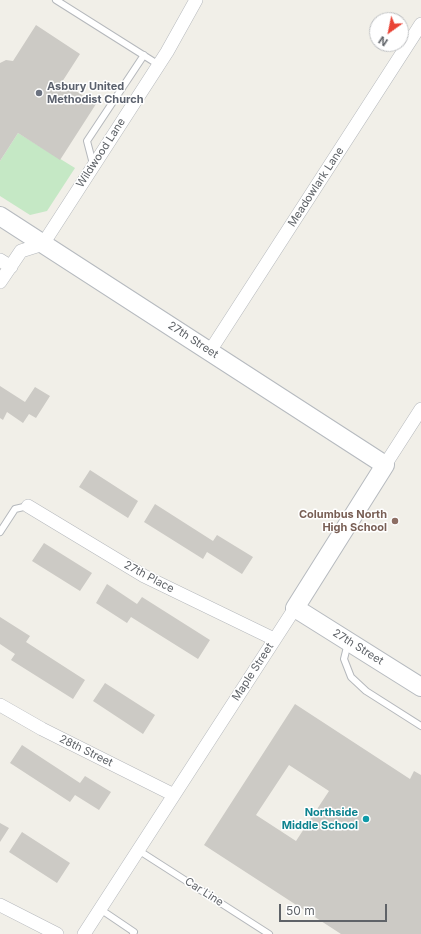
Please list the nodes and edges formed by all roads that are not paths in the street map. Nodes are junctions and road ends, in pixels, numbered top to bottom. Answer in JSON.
{"nodes":[{"id":1,"x":56,"y":0,"type":"edge"},
{"id":2,"x":196,"y":0,"type":"edge"},
{"id":3,"x":421,"y":24,"type":"edge"},
{"id":4,"x":144,"y":55,"type":"junction"},
{"id":5,"x":159,"y":64,"type":"junction"},
{"id":6,"x":93,"y":166,"type":"junction"},
{"id":7,"x":0,"y":216,"type":"edge"},
{"id":8,"x":43,"y":244,"type":"junction"},
{"id":9,"x":5,"y":263,"type":"edge"},
{"id":10,"x":0,"y":282,"type":"edge"},
{"id":11,"x":210,"y":351,"type":"junction"},
{"id":12,"x":421,"y":409,"type":"edge"},
{"id":13,"x":384,"y":465,"type":"junction"},
{"id":14,"x":28,"y":506,"type":"joint"},
{"id":15,"x":0,"y":532,"type":"edge"},
{"id":16,"x":295,"y":608,"type":"junction"},
{"id":17,"x":274,"y":639,"type":"junction"},
{"id":18,"x":348,"y":641,"type":"junction"},
{"id":19,"x":421,"y":687,"type":"edge"},
{"id":20,"x":0,"y":705,"type":"edge"},
{"id":21,"x":421,"y":726,"type":"edge"},
{"id":22,"x":174,"y":795,"type":"junction"},
{"id":23,"x":138,"y":850,"type":"junction"},
{"id":24,"x":0,"y":905,"type":"edge"},
{"id":25,"x":100,"y":909,"type":"junction"},
{"id":26,"x":57,"y":934,"type":"edge"},
{"id":27,"x":84,"y":934,"type":"edge"},
{"id":28,"x":133,"y":934,"type":"edge"},
{"id":29,"x":269,"y":934,"type":"edge"}],
"edges":[{"from":1,"to":4,"type":"lane"},
{"from":2,"to":5,"type":"street","name":"Wildwood Lane"},
{"from":3,"to":11,"type":"street","name":"Meadowlark Lane"},
{"from":4,"to":5,"type":"lane"},
{"from":4,"to":6,"type":"lane"},
{"from":5,"to":6,"type":"street","name":"Wildwood Lane"},
{"from":6,"to":8,"type":"street","name":"Wildwood Lane"},
{"from":7,"to":8,"type":"street","name":"27th Street"},
{"from":8,"to":9,"type":"street"},
{"from":8,"to":11,"type":"street","name":"27th Street"},
{"from":9,"to":10,"type":"street"},
{"from":11,"to":13,"type":"street","name":"27th Street"},
{"from":12,"to":13,"type":"street","name":"Maple Street"},
{"from":13,"to":16,"type":"street","name":"Maple Street"},
{"from":14,"to":15,"type":"lane"},
{"from":14,"to":17,"type":"street","name":"27th Place"},
{"from":16,"to":17,"type":"street","name":"Maple Street"},
{"from":16,"to":18,"type":"street","name":"27th Street"},
{"from":17,"to":22,"type":"street","name":"Maple Street"},
{"from":18,"to":19,"type":"street","name":"27th Street"},
{"from":18,"to":21,"type":"lane"},
{"from":20,"to":22,"type":"street","name":"28th Street"},
{"from":22,"to":23,"type":"street","name":"Maple Street"},
{"from":23,"to":25,"type":"street","name":"Maple Street"},
{"from":23,"to":29,"type":"lane","name":"Car Line"},
{"from":24,"to":26,"type":"street"},
{"from":25,"to":27,"type":"street","name":"Maple Street"},
{"from":25,"to":28,"type":"lane"}]}
